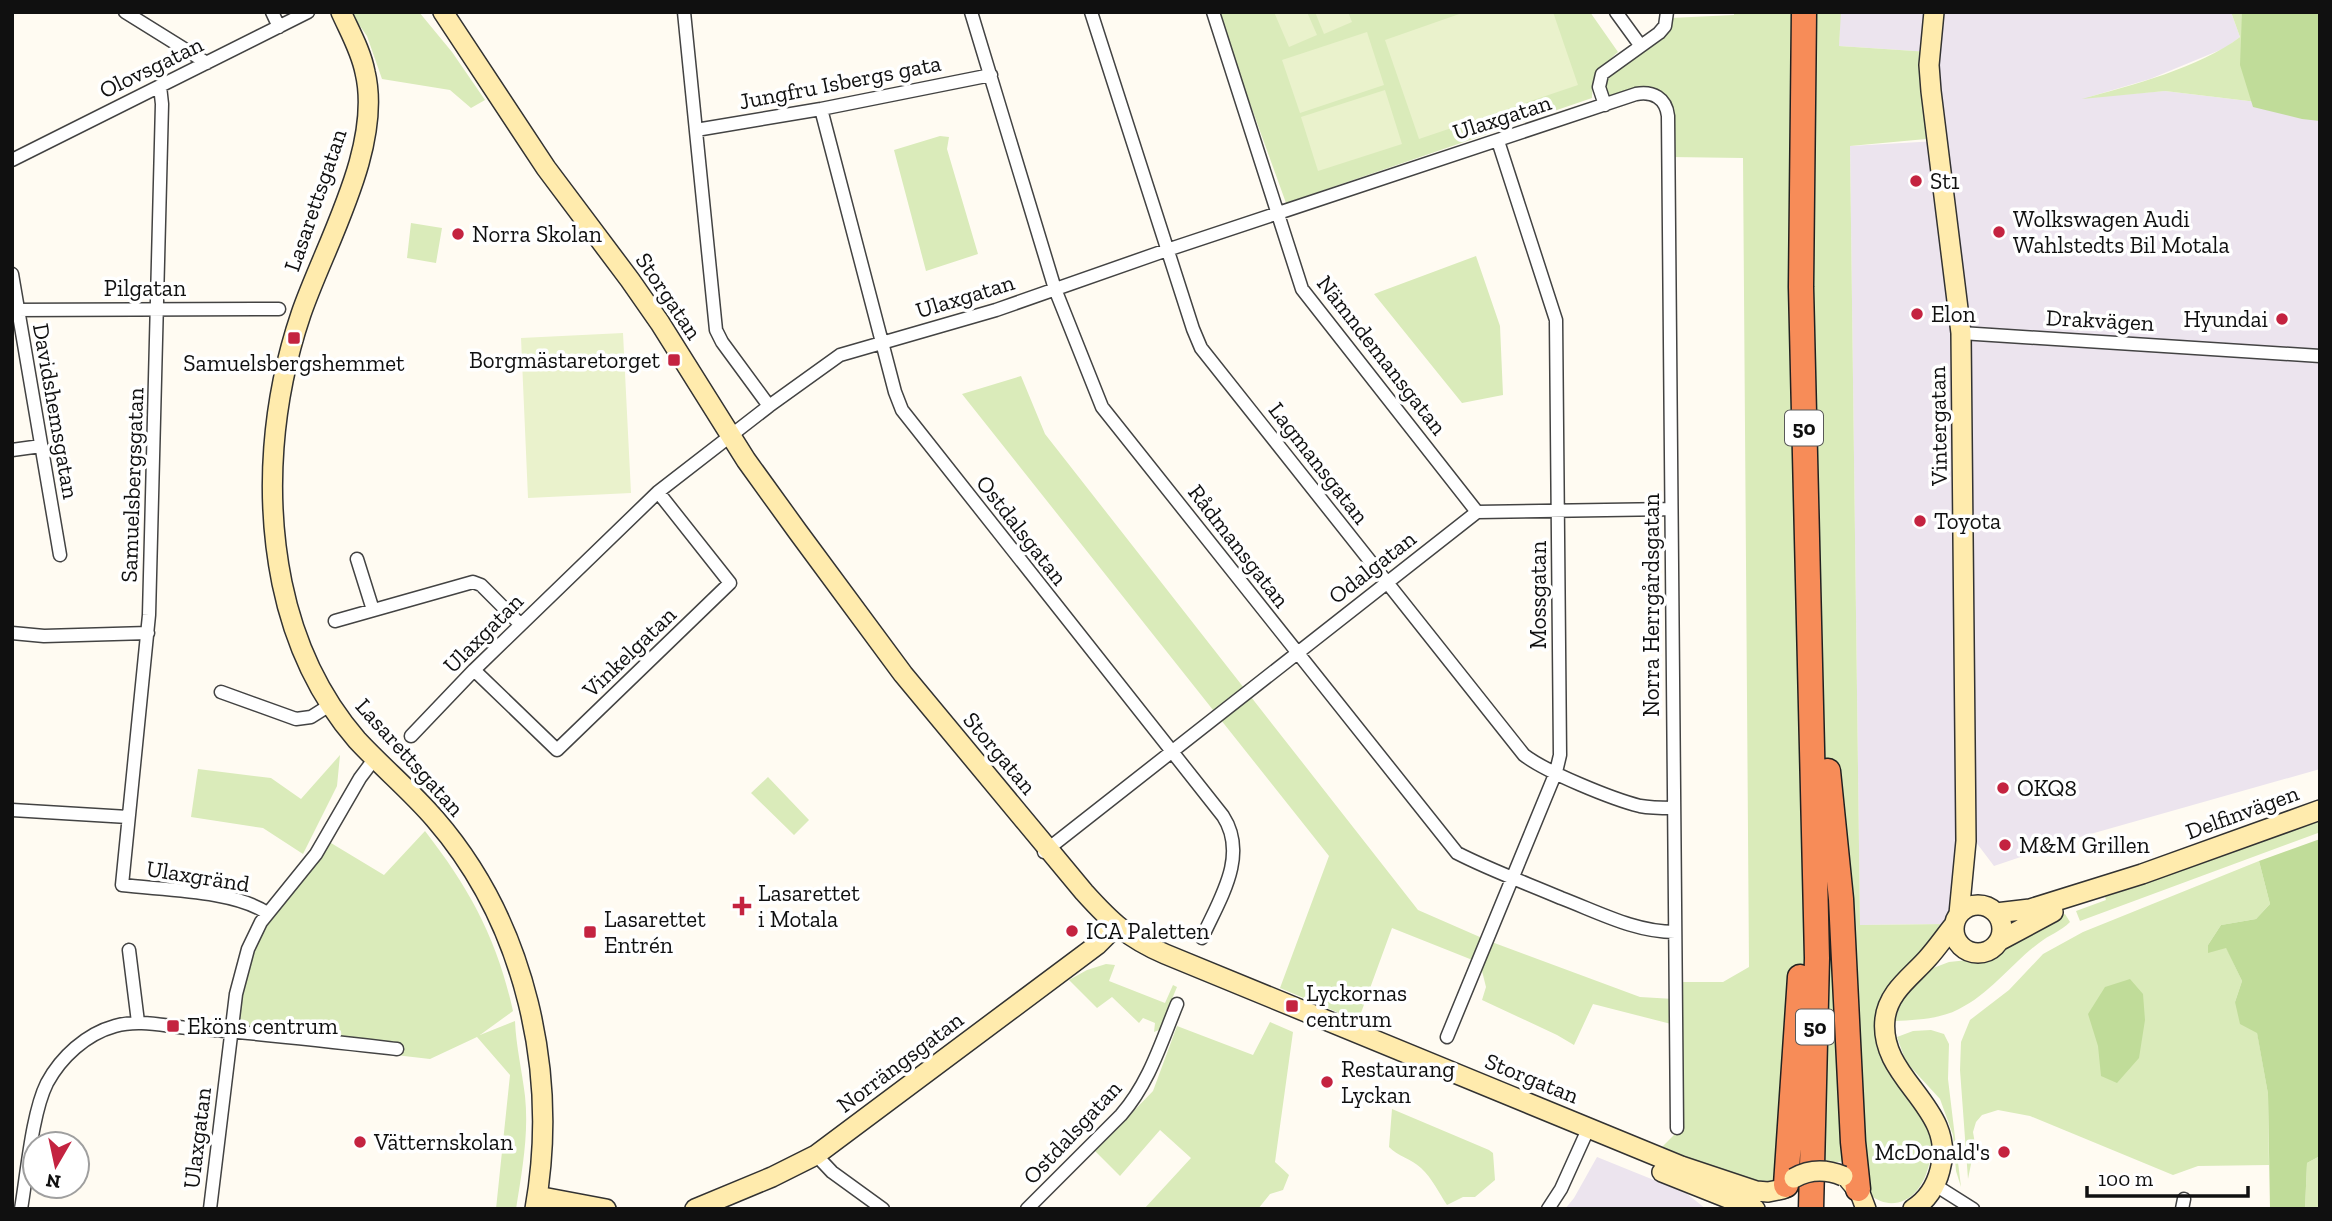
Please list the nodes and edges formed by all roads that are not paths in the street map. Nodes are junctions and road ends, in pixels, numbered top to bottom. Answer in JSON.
{"nodes":[{"id":1,"x":125,"y":12,"type":"edge"},
{"id":2,"x":272,"y":12,"type":"edge"},
{"id":3,"x":308,"y":12,"type":"edge"},
{"id":4,"x":341,"y":12,"type":"edge"},
{"id":5,"x":429,"y":12,"type":"edge"},
{"id":6,"x":443,"y":12,"type":"edge"},
{"id":7,"x":684,"y":12,"type":"edge"},
{"id":8,"x":971,"y":12,"type":"edge"},
{"id":9,"x":1091,"y":12,"type":"edge"},
{"id":10,"x":1213,"y":12,"type":"edge"},
{"id":11,"x":1616,"y":12,"type":"edge"},
{"id":12,"x":1667,"y":12,"type":"edge"},
{"id":13,"x":1804,"y":12,"type":"edge"},
{"id":14,"x":1817,"y":12,"type":"edge"},
{"id":15,"x":1934,"y":12,"type":"edge"},
{"id":16,"x":279,"y":27,"type":"junction"},
{"id":17,"x":1640,"y":45,"type":"junction"},
{"id":18,"x":207,"y":63,"type":"junction"},
{"id":19,"x":990,"y":75,"type":"junction"},
{"id":20,"x":160,"y":86,"type":"junction"},
{"id":21,"x":1646,"y":93,"type":"joint"},
{"id":22,"x":1605,"y":105,"type":"junction"},
{"id":23,"x":821,"y":109,"type":"junction"},
{"id":24,"x":696,"y":130,"type":"junction"},
{"id":25,"x":1498,"y":141,"type":"junction"},
{"id":26,"x":12,"y":160,"type":"edge"},
{"id":27,"x":1278,"y":214,"type":"junction"},
{"id":28,"x":1167,"y":250,"type":"junction"},
{"id":29,"x":12,"y":274,"type":"edge"},
{"id":30,"x":1055,"y":289,"type":"junction"},
{"id":31,"x":158,"y":309,"type":"junction"},
{"id":32,"x":279,"y":309,"type":"dead end"},
{"id":33,"x":15,"y":310,"type":"edge"},
{"id":34,"x":1961,"y":332,"type":"junction"},
{"id":35,"x":882,"y":342,"type":"junction"},
{"id":36,"x":2320,"y":356,"type":"edge"},
{"id":37,"x":769,"y":406,"type":"junction"},
{"id":38,"x":727,"y":439,"type":"junction"},
{"id":39,"x":41,"y":446,"type":"junction"},
{"id":40,"x":12,"y":450,"type":"edge"},
{"id":41,"x":658,"y":492,"type":"junction"},
{"id":42,"x":1671,"y":509,"type":"junction"},
{"id":43,"x":1558,"y":510,"type":"junction"},
{"id":44,"x":1477,"y":512,"type":"junction"},
{"id":45,"x":60,"y":555,"type":"dead end"},
{"id":46,"x":357,"y":559,"type":"dead end"},
{"id":47,"x":1386,"y":582,"type":"junction"},
{"id":48,"x":373,"y":610,"type":"junction"},
{"id":49,"x":335,"y":621,"type":"dead end"},
{"id":50,"x":520,"y":624,"type":"junction"},
{"id":51,"x":12,"y":634,"type":"edge"},
{"id":52,"x":148,"y":634,"type":"junction"},
{"id":53,"x":1296,"y":653,"type":"junction"},
{"id":54,"x":474,"y":670,"type":"junction"},
{"id":55,"x":221,"y":692,"type":"dead end"},
{"id":56,"x":330,"y":705,"type":"junction"},
{"id":57,"x":411,"y":736,"type":"dead end"},
{"id":58,"x":1171,"y":752,"type":"junction"},
{"id":59,"x":374,"y":758,"type":"junction"},
{"id":60,"x":1827,"y":758,"type":"junction"},
{"id":61,"x":1556,"y":772,"type":"junction"},
{"id":62,"x":1674,"y":808,"type":"junction"},
{"id":63,"x":12,"y":810,"type":"edge"},
{"id":64,"x":2320,"y":810,"type":"edge"},
{"id":65,"x":128,"y":817,"type":"junction"},
{"id":66,"x":1966,"y":841,"type":"junction"},
{"id":67,"x":1815,"y":844,"type":"junction"},
{"id":68,"x":1044,"y":852,"type":"junction"},
{"id":69,"x":2142,"y":874,"type":"junction"},
{"id":70,"x":1512,"y":878,"type":"junction"},
{"id":71,"x":121,"y":885,"type":"joint"},
{"id":72,"x":1989,"y":910,"type":"junction"},
{"id":73,"x":267,"y":913,"type":"junction"},
{"id":74,"x":1956,"y":919,"type":"junction"},
{"id":75,"x":1113,"y":930,"type":"junction"},
{"id":76,"x":1675,"y":932,"type":"junction"},
{"id":77,"x":1202,"y":938,"type":"dead end"},
{"id":78,"x":1999,"y":941,"type":"junction"},
{"id":79,"x":129,"y":950,"type":"dead end"},
{"id":80,"x":1966,"y":951,"type":"junction"},
{"id":81,"x":1926,"y":961,"type":"junction"},
{"id":82,"x":1177,"y":1004,"type":"dead end"},
{"id":83,"x":138,"y":1022,"type":"junction"},
{"id":84,"x":231,"y":1031,"type":"junction"},
{"id":85,"x":1447,"y":1037,"type":"dead end"},
{"id":86,"x":397,"y":1049,"type":"dead end"},
{"id":87,"x":1677,"y":1128,"type":"dead end"},
{"id":88,"x":1587,"y":1133,"type":"junction"},
{"id":89,"x":816,"y":1155,"type":"junction"},
{"id":90,"x":1788,"y":1184,"type":"junction"},
{"id":91,"x":1935,"y":1185,"type":"junction"},
{"id":92,"x":1861,"y":1197,"type":"edge"},
{"id":93,"x":536,"y":1203,"type":"edge"},
{"id":94,"x":21,"y":1209,"type":"edge"},
{"id":95,"x":210,"y":1209,"type":"edge"},
{"id":96,"x":606,"y":1209,"type":"edge"},
{"id":97,"x":695,"y":1209,"type":"edge"},
{"id":98,"x":883,"y":1209,"type":"edge"},
{"id":99,"x":1027,"y":1209,"type":"edge"},
{"id":100,"x":1548,"y":1209,"type":"edge"},
{"id":101,"x":1755,"y":1209,"type":"edge"},
{"id":102,"x":1774,"y":1209,"type":"edge"},
{"id":103,"x":1811,"y":1209,"type":"edge"},
{"id":104,"x":1824,"y":1209,"type":"edge"},
{"id":105,"x":1913,"y":1209,"type":"edge"},
{"id":106,"x":1973,"y":1209,"type":"edge"}],
"edges":[{"from":1,"to":18,"type":"street"},
{"from":2,"to":16,"type":"street"},
{"from":3,"to":16,"type":"street","name":"Olovsgatan"},
{"from":4,"to":56,"type":"street","name":"Lasarettsgatan"},
{"from":5,"to":38,"type":"street","name":"Storgatan"},
{"from":6,"to":38,"type":"street","name":"Storgatan"},
{"from":7,"to":24,"type":"street"},
{"from":8,"to":19,"type":"street","name":"Rådmansgatan"},
{"from":9,"to":28,"type":"street","name":"Lagmansgatan"},
{"from":10,"to":27,"type":"street","name":"Nämndemansgatan"},
{"from":11,"to":17,"type":"street"},
{"from":12,"to":17,"type":"street"},
{"from":13,"to":67,"type":"highway","number":"50"},
{"from":14,"to":60,"type":"highway","number":"50"},
{"from":15,"to":34,"type":"street","name":"Vintergatan"},
{"from":16,"to":18,"type":"street","name":"Olovsgatan"},
{"from":17,"to":22,"type":"street"},
{"from":18,"to":20,"type":"street","name":"Olovsgatan"},
{"from":19,"to":23,"type":"street","name":"Jungfru Isbergs gata"},
{"from":19,"to":30,"type":"street","name":"Rådmansgatan"},
{"from":20,"to":26,"type":"street","name":"Olovsgatan"},
{"from":20,"to":31,"type":"street","name":"Samuelsbergsgatan"},
{"from":21,"to":22,"type":"street","name":"Ulaxgatan"},
{"from":21,"to":42,"type":"street","name":"Norra Herrgårdsgatan"},
{"from":22,"to":25,"type":"street","name":"Ulaxgatan"},
{"from":23,"to":24,"type":"street","name":"Jungfru Isbergs gata"},
{"from":23,"to":35,"type":"street","name":"Ostdalsgatan"},
{"from":24,"to":37,"type":"street"},
{"from":25,"to":27,"type":"street","name":"Ulaxgatan"},
{"from":25,"to":43,"type":"street","name":"Mossgatan"},
{"from":27,"to":28,"type":"street","name":"Ulaxgatan"},
{"from":27,"to":44,"type":"street","name":"Nämndemansgatan"},
{"from":28,"to":30,"type":"street","name":"Ulaxgatan"},
{"from":28,"to":47,"type":"street","name":"Lagmansgatan"},
{"from":29,"to":33,"type":"street","name":"Davidshemsgatan"},
{"from":30,"to":35,"type":"street","name":"Ulaxgatan"},
{"from":30,"to":53,"type":"street","name":"Rådmansgatan"},
{"from":31,"to":32,"type":"street","name":"Pilgatan"},
{"from":31,"to":33,"type":"street","name":"Pilgatan"},
{"from":31,"to":52,"type":"street","name":"Samuelsbergsgatan"},
{"from":33,"to":39,"type":"street","name":"Davidshemsgatan"},
{"from":34,"to":36,"type":"street","name":"Drakvägen"},
{"from":34,"to":66,"type":"street","name":"Vintergatan"},
{"from":35,"to":37,"type":"street","name":"Ulaxgatan"},
{"from":35,"to":58,"type":"street","name":"Ostdalsgatan"},
{"from":37,"to":38,"type":"street","name":"Ulaxgatan"},
{"from":38,"to":41,"type":"street","name":"Ulaxgatan"},
{"from":38,"to":68,"type":"street","name":"Storgatan"},
{"from":39,"to":40,"type":"street"},
{"from":39,"to":45,"type":"street","name":"Davidshemsgatan"},
{"from":41,"to":50,"type":"street","name":"Ulaxgatan"},
{"from":41,"to":54,"type":"street","name":"Vinkelgatan"},
{"from":42,"to":43,"type":"street"},
{"from":42,"to":62,"type":"street","name":"Norra Herrgårdsgatan"},
{"from":43,"to":44,"type":"street"},
{"from":43,"to":61,"type":"street","name":"Mossgatan"},
{"from":44,"to":47,"type":"street","name":"Odalgatan"},
{"from":46,"to":48,"type":"street"},
{"from":47,"to":53,"type":"street","name":"Odalgatan"},
{"from":47,"to":61,"type":"street","name":"Lagmansgatan"},
{"from":48,"to":49,"type":"street"},
{"from":48,"to":50,"type":"street"},
{"from":50,"to":54,"type":"street","name":"Ulaxgatan"},
{"from":51,"to":52,"type":"street"},
{"from":52,"to":65,"type":"street","name":"Samuelsbergsgatan"},
{"from":53,"to":58,"type":"street","name":"Odalgatan"},
{"from":53,"to":70,"type":"street","name":"Rådmansgatan"},
{"from":54,"to":57,"type":"street","name":"Ulaxgatan"},
{"from":55,"to":56,"type":"street"},
{"from":56,"to":59,"type":"street","name":"Lasarettsgatan"},
{"from":58,"to":68,"type":"street","name":"Odalgatan"},
{"from":58,"to":77,"type":"street","name":"Ostdalsgatan"},
{"from":59,"to":73,"type":"street","name":"Ulaxgatan"},
{"from":59,"to":93,"type":"street","name":"Lasarettsgatan"},
{"from":60,"to":92,"type":"highway","number":"50"},
{"from":60,"to":104,"type":"highway","number":"50"},
{"from":61,"to":62,"type":"street","name":"Lagmansgatan"},
{"from":61,"to":70,"type":"street","name":"Mossgatan"},
{"from":62,"to":76,"type":"street","name":"Norra Herrgårdsgatan"},
{"from":63,"to":65,"type":"street"},
{"from":64,"to":69,"type":"street","name":"Delfinvägen"},
{"from":65,"to":71,"type":"street","name":"Samuelsbergsgatan"},
{"from":66,"to":72,"type":"street","name":"Vintergatan"},
{"from":66,"to":74,"type":"street","name":"Vintergatan"},
{"from":67,"to":90,"type":"highway"},
{"from":67,"to":103,"type":"highway","number":"50"},
{"from":68,"to":75,"type":"street","name":"Storgatan"},
{"from":69,"to":72,"type":"street","name":"Delfinvägen"},
{"from":69,"to":78,"type":"street","name":"Delfinvägen"},
{"from":70,"to":76,"type":"street","name":"Rådmansgatan"},
{"from":70,"to":85,"type":"street","name":"Mossgatan"},
{"from":71,"to":73,"type":"street","name":"Ulaxgränd"},
{"from":72,"to":74,"type":"street"},
{"from":72,"to":78,"type":"street"},
{"from":73,"to":84,"type":"street","name":"Ulaxgatan"},
{"from":74,"to":80,"type":"street"},
{"from":74,"to":81,"type":"street"},
{"from":75,"to":88,"type":"street","name":"Storgatan"},
{"from":75,"to":89,"type":"street","name":"Norrängsgatan"},
{"from":76,"to":87,"type":"street","name":"Norra Herrgårdsgatan"},
{"from":78,"to":80,"type":"street"},
{"from":79,"to":83,"type":"street"},
{"from":80,"to":81,"type":"street"},
{"from":81,"to":91,"type":"street"},
{"from":82,"to":99,"type":"street","name":"Ostdalsgatan"},
{"from":83,"to":84,"type":"street"},
{"from":83,"to":94,"type":"street"},
{"from":84,"to":86,"type":"street"},
{"from":84,"to":95,"type":"street","name":"Ulaxgatan"},
{"from":88,"to":90,"type":"street","name":"Storgatan"},
{"from":88,"to":100,"type":"street"},
{"from":88,"to":101,"type":"street","name":"Storgatan"},
{"from":89,"to":97,"type":"street","name":"Norrängsgatan"},
{"from":89,"to":98,"type":"street"},
{"from":90,"to":92,"type":"street","name":"Storgatan","bridge":true},
{"from":90,"to":102,"type":"street"},
{"from":91,"to":105,"type":"street"},
{"from":91,"to":106,"type":"street"},
{"from":93,"to":96,"type":"street"}]}
